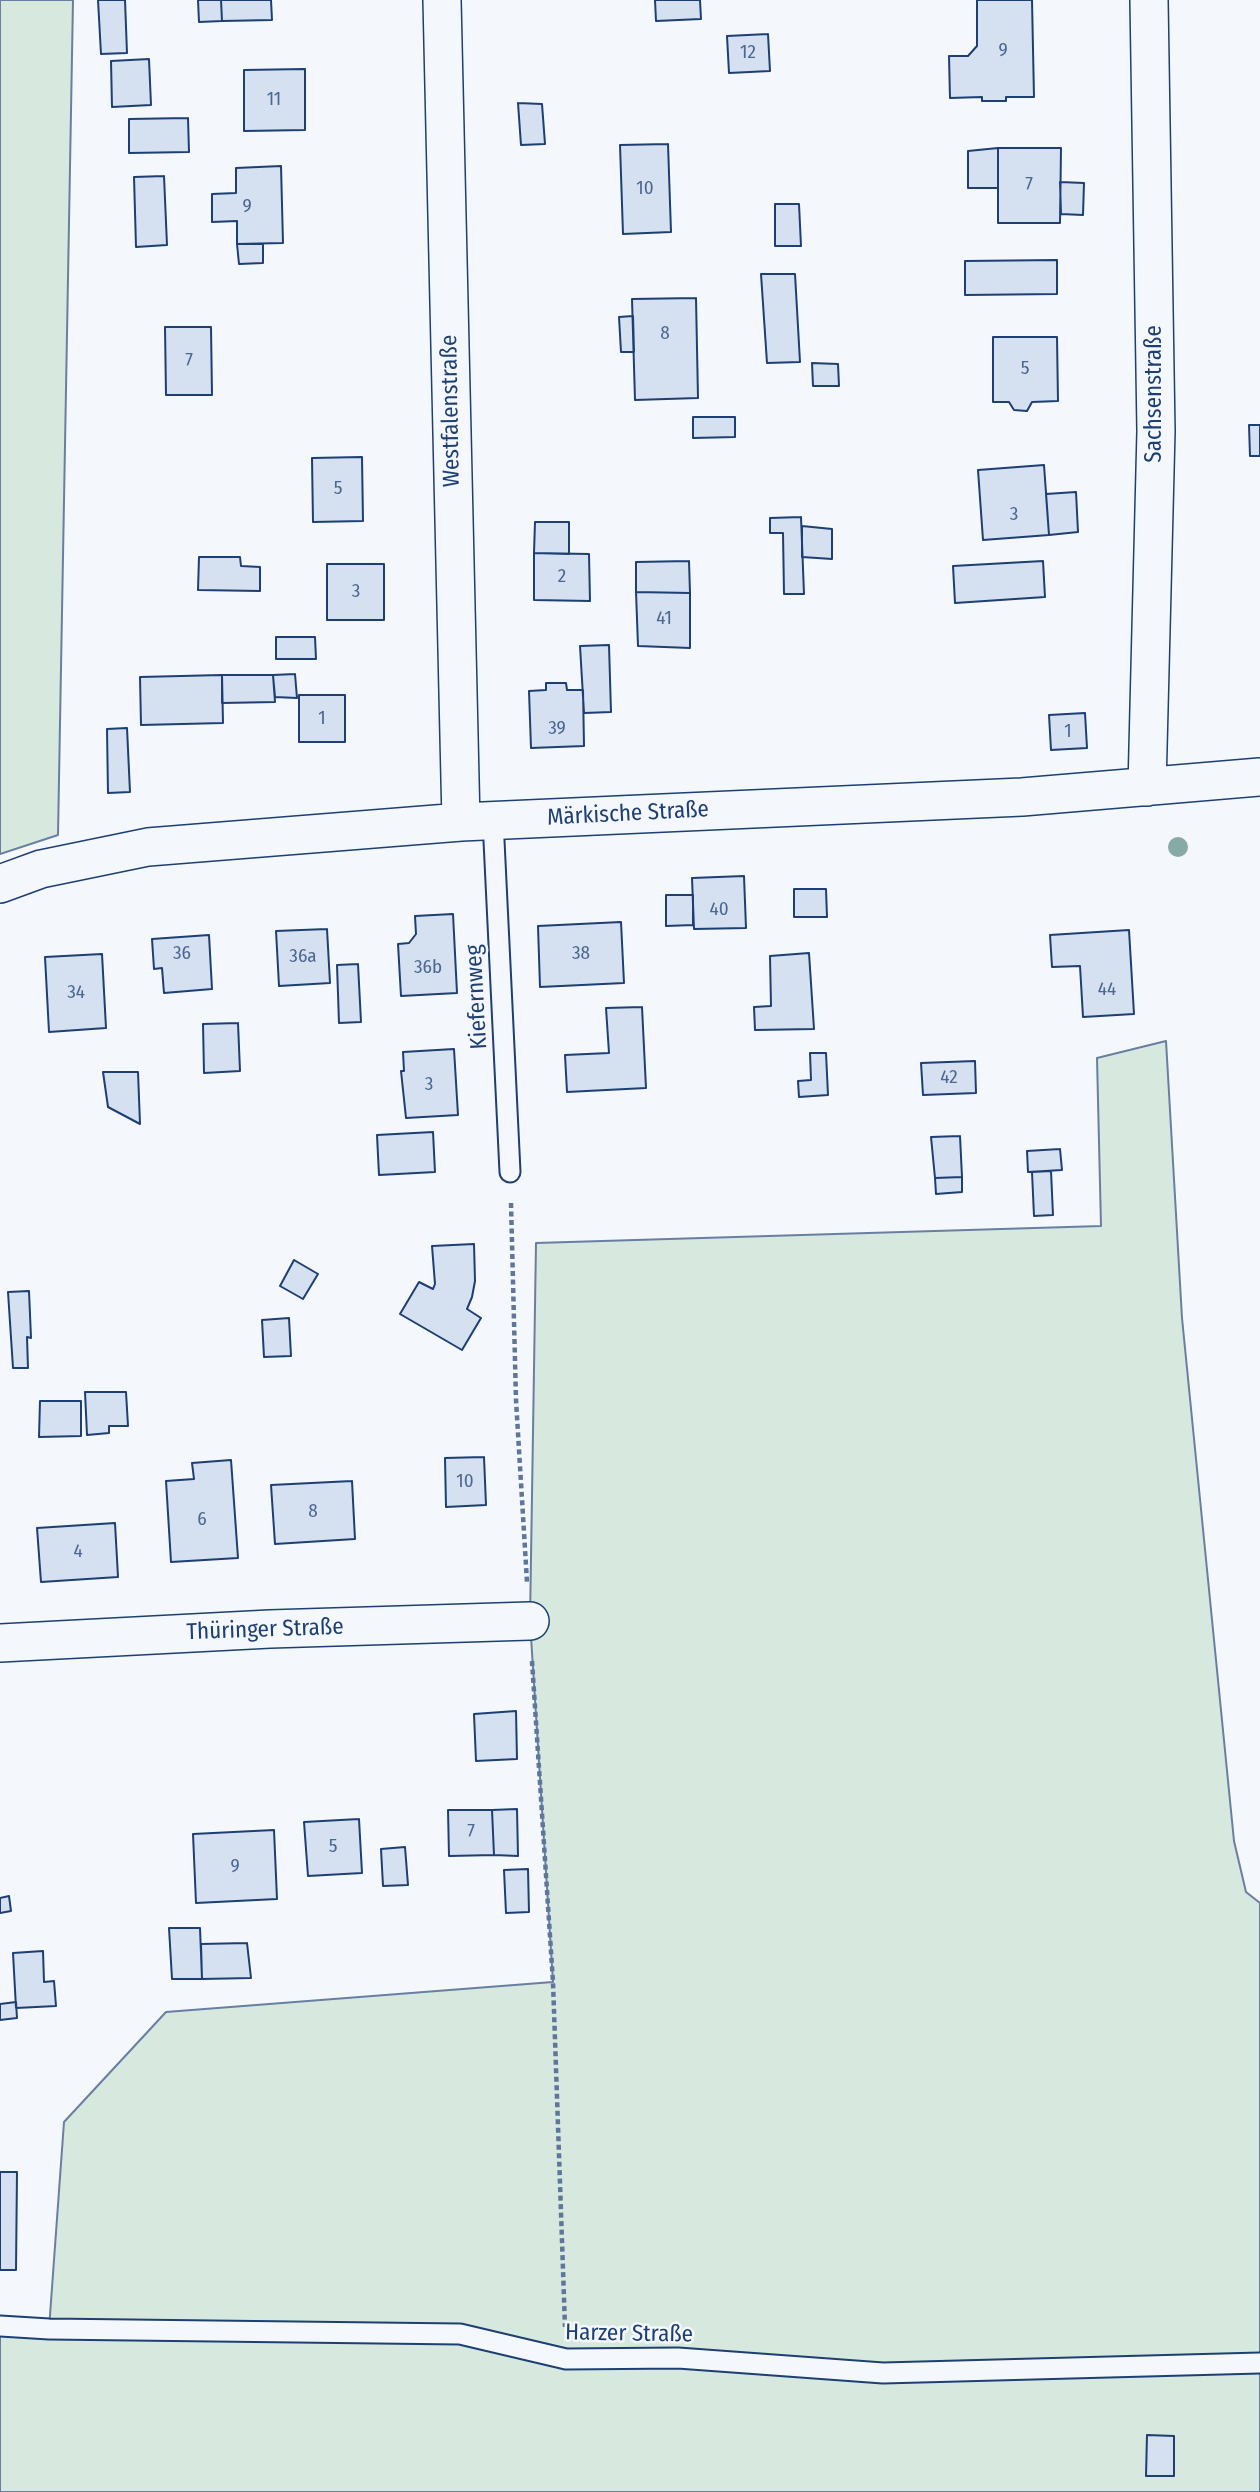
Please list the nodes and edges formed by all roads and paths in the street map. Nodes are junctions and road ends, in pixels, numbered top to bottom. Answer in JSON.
{"nodes":[{"id":1,"x":442,"y":0,"type":"edge"},
{"id":2,"x":1149,"y":0,"type":"edge"},
{"id":3,"x":1260,"y":776,"type":"edge"},
{"id":4,"x":1147,"y":788,"type":"junction"},
{"id":5,"x":477,"y":821,"type":"junction"},
{"id":6,"x":0,"y":884,"type":"edge"},
{"id":7,"x":510,"y":1172,"type":"dead end"},
{"id":8,"x":513,"y":1233,"type":"dead end"},
{"id":9,"x":530,"y":1621,"type":"junction"},
{"id":10,"x":0,"y":1643,"type":"edge"},
{"id":11,"x":0,"y":2326,"type":"edge"},
{"id":12,"x":566,"y":2359,"type":"junction"},
{"id":13,"x":1260,"y":2364,"type":"edge"}],
"edges":[{"from":1,"to":5,"type":"street","name":"Westfalenstraße"},
{"from":2,"to":4,"type":"street","name":"Sachsenstraße"},
{"from":3,"to":4,"type":"street","name":"Märkische Straße"},
{"from":4,"to":5,"type":"street","name":"Märkische Straße"},
{"from":5,"to":6,"type":"street","name":"Märkische Straße"},
{"from":5,"to":7,"type":"lane","name":"Kiefernweg"},
{"from":8,"to":9,"type":"path"},
{"from":9,"to":10,"type":"street","name":"Thüringer Straße"},
{"from":9,"to":12,"type":"path"},
{"from":11,"to":12,"type":"lane","name":"Harzer Straße"},
{"from":12,"to":13,"type":"lane","name":"Harzer Straße"}]}
